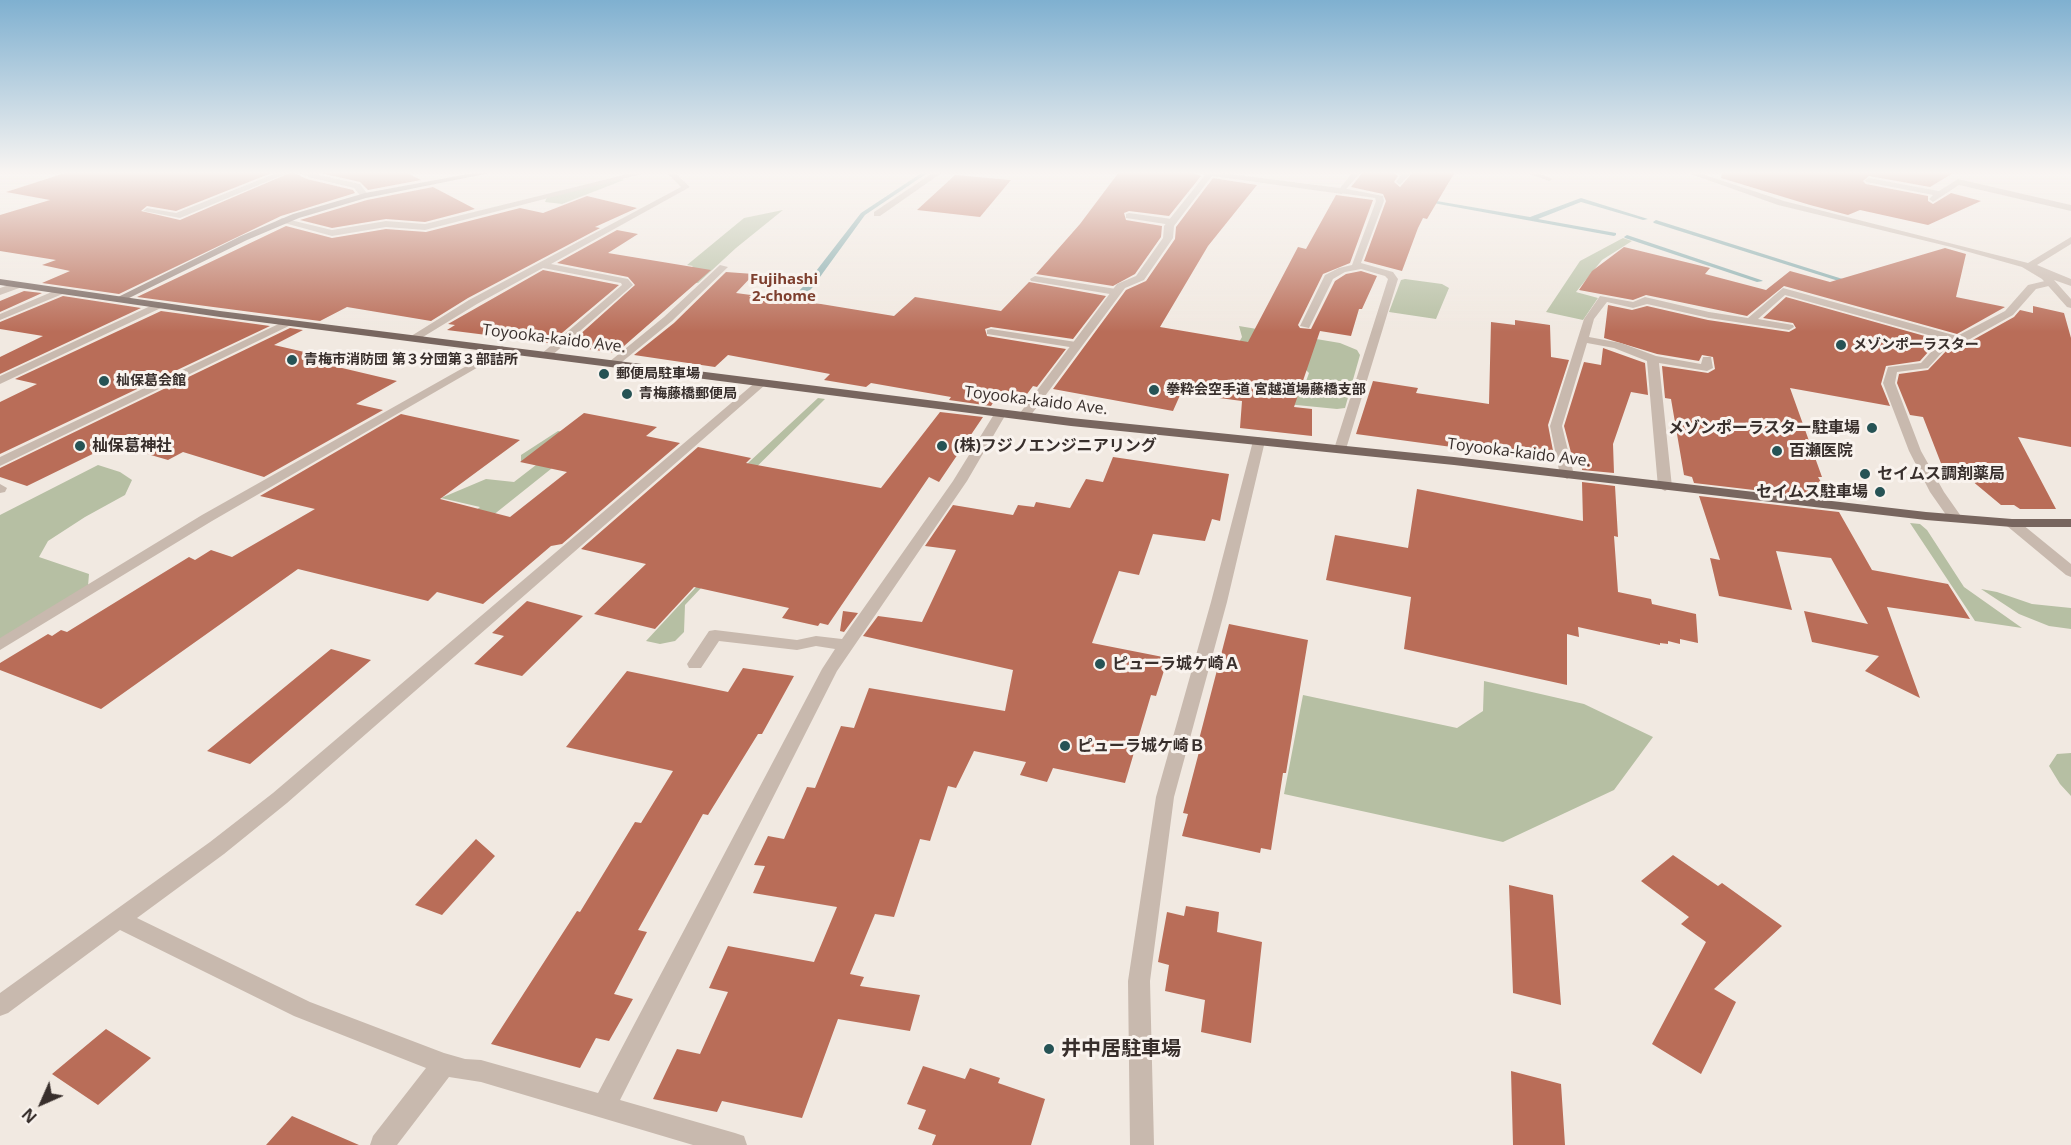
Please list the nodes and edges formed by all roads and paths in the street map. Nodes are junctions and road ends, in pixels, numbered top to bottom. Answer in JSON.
{"nodes":[{"id":1,"x":273,"y":225,"type":"edge"},
{"id":2,"x":300,"y":225,"type":"edge"},
{"id":3,"x":386,"y":225,"type":"edge"},
{"id":4,"x":614,"y":225,"type":"edge"},
{"id":5,"x":1171,"y":225,"type":"edge"},
{"id":6,"x":1370,"y":225,"type":"edge"},
{"id":7,"x":1874,"y":225,"type":"edge"},
{"id":8,"x":2071,"y":240,"type":"edge"},
{"id":9,"x":540,"y":265,"type":"junction"},
{"id":10,"x":1360,"y":266,"type":"junction"},
{"id":11,"x":723,"y":267,"type":"dead end"},
{"id":12,"x":2040,"y":271,"type":"junction"},
{"id":13,"x":500,"y":274,"type":"dead end"},
{"id":14,"x":518,"y":277,"type":"junction"},
{"id":15,"x":1035,"y":279,"type":"dead end"},
{"id":16,"x":0,"y":282,"type":"edge"},
{"id":17,"x":2049,"y":283,"type":"junction"},
{"id":18,"x":2071,"y":283,"type":"edge"},
{"id":19,"x":18,"y":285,"type":"junction"},
{"id":20,"x":61,"y":291,"type":"junction"},
{"id":21,"x":0,"y":292,"type":"edge"},
{"id":22,"x":1116,"y":292,"type":"junction"},
{"id":23,"x":119,"y":299,"type":"junction"},
{"id":24,"x":159,"y":305,"type":"junction"},
{"id":25,"x":2071,"y":305,"type":"edge"},
{"id":26,"x":682,"y":306,"type":"junction"},
{"id":27,"x":700,"y":308,"type":"dead end"},
{"id":28,"x":17,"y":310,"type":"junction"},
{"id":29,"x":30,"y":312,"type":"dead end"},
{"id":30,"x":1,"y":317,"type":"edge"},
{"id":31,"x":1750,"y":321,"type":"junction"},
{"id":32,"x":289,"y":322,"type":"junction"},
{"id":33,"x":1305,"y":326,"type":"dead end"},
{"id":34,"x":1789,"y":327,"type":"dead end"},
{"id":35,"x":991,"y":332,"type":"dead end"},
{"id":36,"x":414,"y":338,"type":"junction"},
{"id":37,"x":1583,"y":339,"type":"junction"},
{"id":38,"x":1954,"y":339,"type":"junction"},
{"id":39,"x":1076,"y":345,"type":"junction"},
{"id":40,"x":502,"y":349,"type":"junction"},
{"id":41,"x":546,"y":355,"type":"junction"},
{"id":42,"x":1653,"y":359,"type":"junction"},
{"id":43,"x":1707,"y":359,"type":"dead end"},
{"id":44,"x":612,"y":363,"type":"junction"},
{"id":45,"x":0,"y":380,"type":"edge"},
{"id":46,"x":760,"y":383,"type":"junction"},
{"id":47,"x":1000,"y":414,"type":"junction"},
{"id":48,"x":1024,"y":416,"type":"junction"},
{"id":49,"x":1259,"y":441,"type":"junction"},
{"id":50,"x":1340,"y":449,"type":"junction"},
{"id":51,"x":0,"y":462,"type":"edge"},
{"id":52,"x":1567,"y":475,"type":"junction"},
{"id":53,"x":1665,"y":487,"type":"junction"},
{"id":54,"x":1956,"y":519,"type":"junction"},
{"id":55,"x":2012,"y":523,"type":"junction"},
{"id":56,"x":2071,"y":523,"type":"edge"},
{"id":57,"x":2071,"y":572,"type":"edge"},
{"id":58,"x":0,"y":645,"type":"edge"},
{"id":59,"x":845,"y":645,"type":"junction"},
{"id":60,"x":695,"y":664,"type":"dead end"},
{"id":61,"x":118,"y":918,"type":"junction"},
{"id":62,"x":0,"y":1006,"type":"edge"},
{"id":63,"x":444,"y":1064,"type":"junction"},
{"id":64,"x":605,"y":1105,"type":"junction"},
{"id":65,"x":382,"y":1145,"type":"edge"},
{"id":66,"x":735,"y":1145,"type":"edge"},
{"id":67,"x":1142,"y":1145,"type":"edge"}],
"edges":[{"from":1,"to":23,"type":"main road"},
{"from":2,"to":3,"type":"street"},
{"from":4,"to":9,"type":"street"},
{"from":5,"to":22,"type":"street"},
{"from":6,"to":10,"type":"street"},
{"from":7,"to":12,"type":"street"},
{"from":8,"to":12,"type":"street"},
{"from":9,"to":14,"type":"street"},
{"from":9,"to":41,"type":"street"},
{"from":10,"to":33,"type":"street"},
{"from":10,"to":50,"type":"street"},
{"from":11,"to":26,"type":"street"},
{"from":12,"to":17,"type":"street"},
{"from":12,"to":18,"type":"street"},
{"from":13,"to":14,"type":"street"},
{"from":14,"to":36,"type":"street"},
{"from":15,"to":22,"type":"street"},
{"from":16,"to":19,"type":"main road","name":"Toyooka-kaido Ave."},
{"from":17,"to":25,"type":"street"},
{"from":17,"to":38,"type":"street"},
{"from":19,"to":20,"type":"main road","name":"Toyooka-kaido Ave."},
{"from":19,"to":21,"type":"street"},
{"from":20,"to":23,"type":"main road","name":"Toyooka-kaido Ave."},
{"from":20,"to":28,"type":"street"},
{"from":22,"to":39,"type":"street"},
{"from":23,"to":24,"type":"main road","name":"Toyooka-kaido Ave."},
{"from":24,"to":32,"type":"main road","name":"Toyooka-kaido Ave."},
{"from":24,"to":45,"type":"street"},
{"from":26,"to":27,"type":"street"},
{"from":26,"to":44,"type":"street"},
{"from":28,"to":29,"type":"street"},
{"from":28,"to":30,"type":"street"},
{"from":31,"to":34,"type":"street"},
{"from":31,"to":37,"type":"street"},
{"from":31,"to":38,"type":"street"},
{"from":32,"to":36,"type":"main road","name":"Toyooka-kaido Ave."},
{"from":32,"to":51,"type":"street"},
{"from":35,"to":39,"type":"street"},
{"from":36,"to":40,"type":"main road","name":"Toyooka-kaido Ave."},
{"from":37,"to":42,"type":"street"},
{"from":37,"to":52,"type":"street"},
{"from":38,"to":54,"type":"street"},
{"from":39,"to":48,"type":"street"},
{"from":40,"to":41,"type":"main road","name":"Toyooka-kaido Ave."},
{"from":40,"to":58,"type":"street"},
{"from":41,"to":44,"type":"main road","name":"Toyooka-kaido Ave."},
{"from":42,"to":43,"type":"street"},
{"from":42,"to":53,"type":"street"},
{"from":44,"to":46,"type":"main road","name":"Toyooka-kaido Ave."},
{"from":46,"to":47,"type":"main road","name":"Toyooka-kaido Ave."},
{"from":46,"to":61,"type":"street"},
{"from":47,"to":48,"type":"main road","name":"Toyooka-kaido Ave."},
{"from":47,"to":59,"type":"street"},
{"from":48,"to":49,"type":"main road","name":"Toyooka-kaido Ave."},
{"from":49,"to":50,"type":"main road","name":"Toyooka-kaido Ave."},
{"from":49,"to":67,"type":"street"},
{"from":50,"to":52,"type":"main road","name":"Toyooka-kaido Ave."},
{"from":52,"to":53,"type":"main road","name":"Toyooka-kaido Ave."},
{"from":53,"to":54,"type":"main road","name":"Toyooka-kaido Ave."},
{"from":54,"to":55,"type":"main road","name":"Toyooka-kaido Ave."},
{"from":55,"to":56,"type":"main road","name":"Toyooka-kaido Ave."},
{"from":55,"to":57,"type":"street"},
{"from":59,"to":60,"type":"street"},
{"from":59,"to":64,"type":"street"},
{"from":61,"to":62,"type":"street"},
{"from":61,"to":63,"type":"street"},
{"from":63,"to":64,"type":"street"},
{"from":63,"to":65,"type":"street"},
{"from":64,"to":66,"type":"street"}]}
